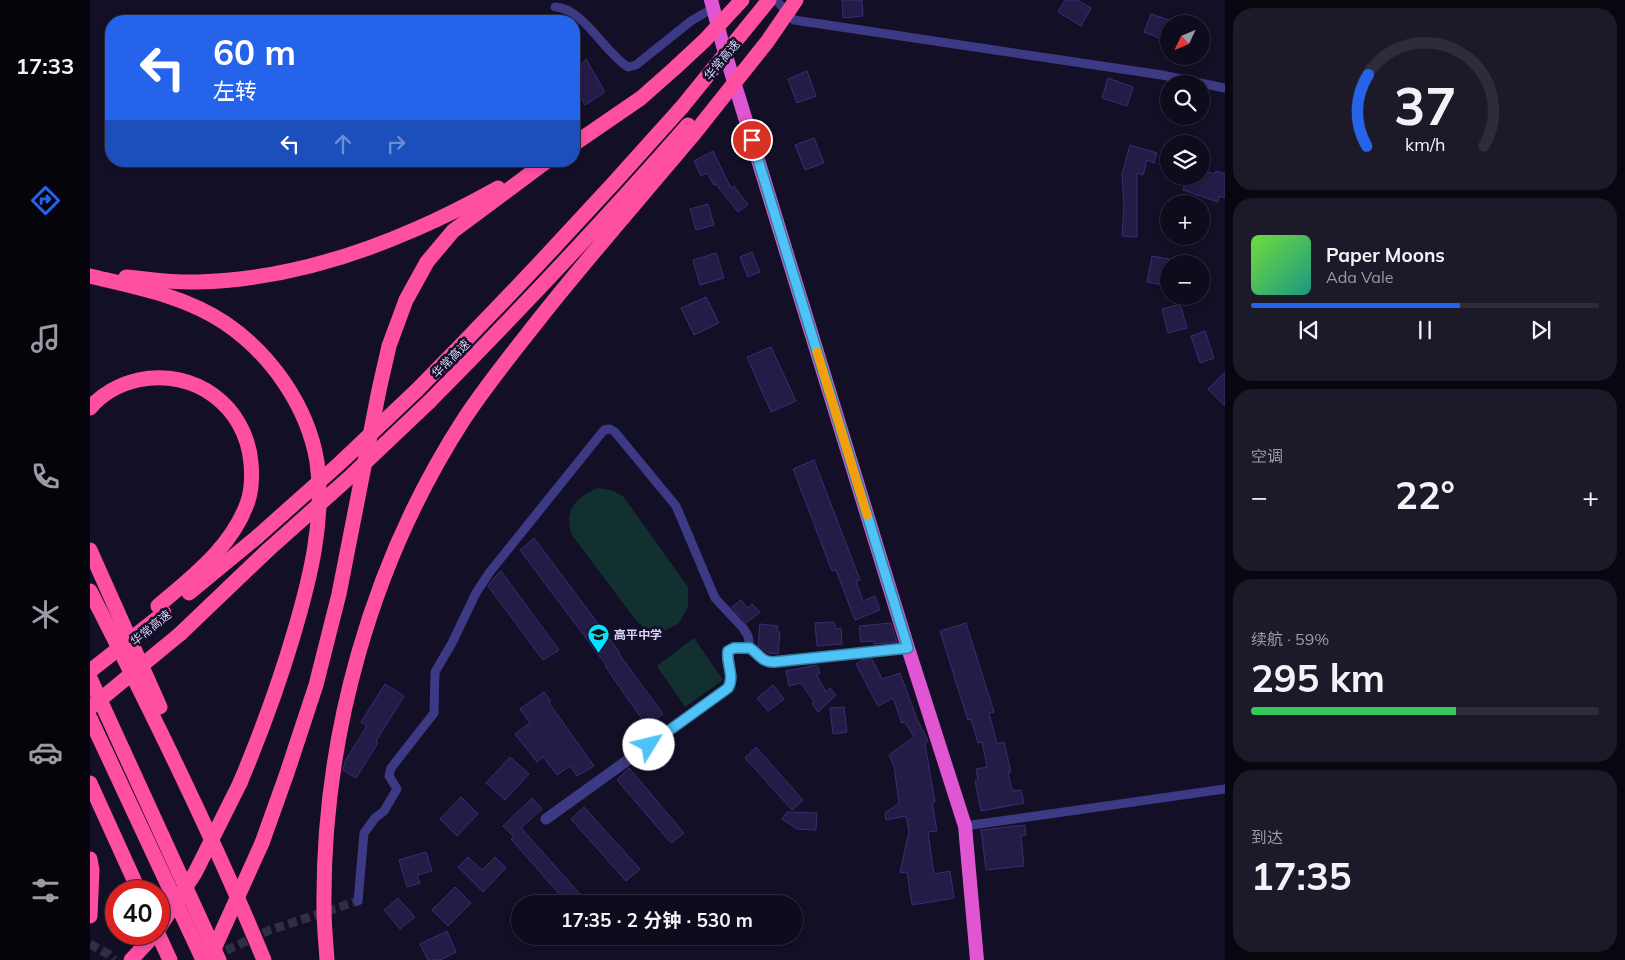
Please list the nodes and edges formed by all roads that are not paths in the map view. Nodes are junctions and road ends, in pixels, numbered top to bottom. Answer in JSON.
{"nodes":[{"id":1,"x":742,"y":0,"type":"edge"},
{"id":2,"x":769,"y":0,"type":"edge"},
{"id":3,"x":776,"y":0,"type":"edge"},
{"id":4,"x":789,"y":0,"type":"edge"},
{"id":5,"x":796,"y":0,"type":"edge"},
{"id":6,"x":713,"y":3,"type":"edge"},
{"id":7,"x":555,"y":7,"type":"dead end"},
{"id":8,"x":575,"y":15,"type":"edge"},
{"id":9,"x":580,"y":19,"type":"edge"},
{"id":10,"x":1225,"y":88,"type":"edge"},
{"id":11,"x":691,"y":130,"type":"junction"},
{"id":12,"x":580,"y":140,"type":"edge"},
{"id":13,"x":537,"y":167,"type":"edge"},
{"id":14,"x":538,"y":167,"type":"edge"},
{"id":15,"x":90,"y":272,"type":"edge"},
{"id":16,"x":90,"y":276,"type":"edge"},
{"id":17,"x":90,"y":408,"type":"edge"},
{"id":18,"x":90,"y":550,"type":"edge"},
{"id":19,"x":90,"y":592,"type":"edge"},
{"id":20,"x":161,"y":610,"type":"junction"},
{"id":21,"x":177,"y":631,"type":"junction"},
{"id":22,"x":750,"y":648,"type":"junction"},
{"id":23,"x":908,"y":648,"type":"junction"},
{"id":24,"x":90,"y":661,"type":"edge"},
{"id":25,"x":90,"y":671,"type":"edge"},
{"id":26,"x":90,"y":678,"type":"edge"},
{"id":27,"x":90,"y":695,"type":"edge"},
{"id":28,"x":90,"y":708,"type":"edge"},
{"id":29,"x":90,"y":718,"type":"edge"},
{"id":30,"x":90,"y":783,"type":"edge"},
{"id":31,"x":1225,"y":789,"type":"edge"},
{"id":32,"x":546,"y":819,"type":"dead end"},
{"id":33,"x":965,"y":826,"type":"junction"},
{"id":34,"x":206,"y":828,"type":"junction"},
{"id":35,"x":90,"y":859,"type":"edge"},
{"id":36,"x":134,"y":880,"type":"edge"},
{"id":37,"x":358,"y":901,"type":"dead end"},
{"id":38,"x":170,"y":911,"type":"edge"},
{"id":39,"x":90,"y":916,"type":"edge"},
{"id":40,"x":146,"y":945,"type":"edge"},
{"id":41,"x":162,"y":945,"type":"edge"},
{"id":42,"x":131,"y":960,"type":"edge"},
{"id":43,"x":170,"y":960,"type":"edge"},
{"id":44,"x":203,"y":960,"type":"edge"},
{"id":45,"x":209,"y":960,"type":"edge"},
{"id":46,"x":219,"y":960,"type":"edge"},
{"id":47,"x":264,"y":960,"type":"edge"},
{"id":48,"x":327,"y":960,"type":"edge"},
{"id":49,"x":976,"y":960,"type":"edge"}],
"edges":[{"from":1,"to":12,"type":"highway","bridge":true},
{"from":2,"to":20,"type":"highway","name":"华常高速","bridge":true},
{"from":3,"to":10,"type":"street"},
{"from":4,"to":11,"type":"highway","name":"华常高速"},
{"from":5,"to":11,"type":"highway","bridge":true},
{"from":6,"to":9,"type":"street"},
{"from":6,"to":23,"type":"highway"},
{"from":7,"to":8,"type":"street"},
{"from":11,"to":21,"type":"highway","name":"华常高速","bridge":true},
{"from":11,"to":48,"type":"highway"},
{"from":13,"to":15,"type":"highway"},
{"from":14,"to":45,"type":"highway","bridge":true},
{"from":16,"to":38,"type":"highway","bridge":true},
{"from":17,"to":20,"type":"highway"},
{"from":18,"to":34,"type":"highway"},
{"from":19,"to":34,"type":"highway"},
{"from":20,"to":24,"type":"highway"},
{"from":20,"to":25,"type":"highway","name":"华常高速","bridge":true},
{"from":21,"to":27,"type":"highway","name":"华常高速"},
{"from":21,"to":28,"type":"highway","bridge":true},
{"from":22,"to":23,"type":"street"},
{"from":22,"to":32,"type":"street"},
{"from":22,"to":37,"type":"street"},
{"from":23,"to":33,"type":"highway"},
{"from":26,"to":46,"type":"highway"},
{"from":29,"to":44,"type":"highway"},
{"from":30,"to":36,"type":"highway"},
{"from":31,"to":33,"type":"street"},
{"from":33,"to":49,"type":"highway"},
{"from":34,"to":47,"type":"highway"},
{"from":35,"to":39,"type":"highway"},
{"from":40,"to":42,"type":"highway"},
{"from":41,"to":43,"type":"highway"}]}
